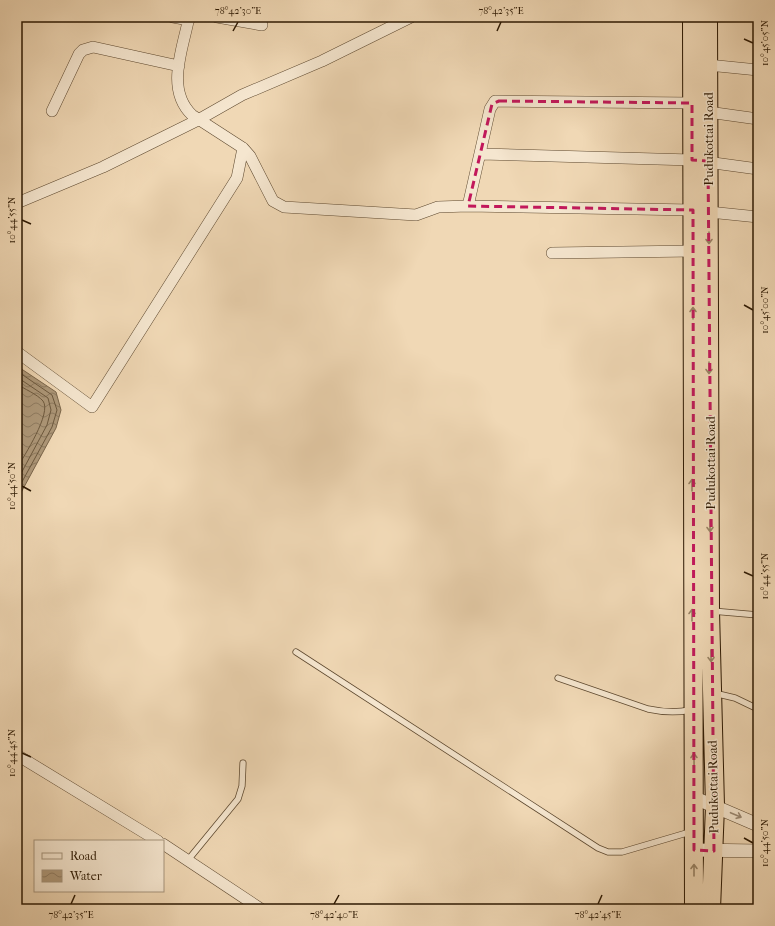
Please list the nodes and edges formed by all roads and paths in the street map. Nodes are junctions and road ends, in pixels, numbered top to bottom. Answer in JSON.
{"nodes":[{"id":1,"x":173,"y":17,"type":"edge"},
{"id":2,"x":217,"y":17,"type":"edge"},
{"id":3,"x":411,"y":17,"type":"edge"},
{"id":4,"x":692,"y":17,"type":"edge"},
{"id":5,"x":708,"y":17,"type":"edge"},
{"id":6,"x":189,"y":18,"type":"edge"},
{"id":7,"x":262,"y":25,"type":"dead end"},
{"id":8,"x":708,"y":65,"type":"junction"},
{"id":9,"x":179,"y":66,"type":"junction"},
{"id":10,"x":758,"y":70,"type":"edge"},
{"id":11,"x":692,"y":103,"type":"junction"},
{"id":12,"x":52,"y":111,"type":"dead end"},
{"id":13,"x":708,"y":112,"type":"junction"},
{"id":14,"x":758,"y":119,"type":"edge"},
{"id":15,"x":198,"y":120,"type":"junction"},
{"id":16,"x":243,"y":148,"type":"junction"},
{"id":17,"x":481,"y":154,"type":"junction"},
{"id":18,"x":700,"y":160,"type":"junction"},
{"id":19,"x":758,"y":169,"type":"edge"},
{"id":20,"x":17,"y":203,"type":"edge"},
{"id":21,"x":468,"y":206,"type":"junction"},
{"id":22,"x":701,"y":211,"type":"junction"},
{"id":23,"x":758,"y":217,"type":"edge"},
{"id":24,"x":693,"y":251,"type":"junction"},
{"id":25,"x":552,"y":253,"type":"dead end"},
{"id":26,"x":17,"y":352,"type":"edge"},
{"id":27,"x":710,"y":403,"type":"junction"},
{"id":28,"x":691,"y":404,"type":"junction"},
{"id":29,"x":710,"y":611,"type":"junction"},
{"id":30,"x":758,"y":615,"type":"edge"},
{"id":31,"x":296,"y":652,"type":"dead end"},
{"id":32,"x":558,"y":678,"type":"dead end"},
{"id":33,"x":711,"y":692,"type":"junction"},
{"id":34,"x":693,"y":709,"type":"junction"},
{"id":35,"x":758,"y":709,"type":"edge"},
{"id":36,"x":17,"y":755,"type":"edge"},
{"id":37,"x":243,"y":763,"type":"dead end"},
{"id":38,"x":695,"y":798,"type":"junction"},
{"id":39,"x":715,"y":806,"type":"junction"},
{"id":40,"x":758,"y":825,"type":"edge"},
{"id":41,"x":695,"y":831,"type":"junction"},
{"id":42,"x":156,"y":840,"type":"edge"},
{"id":43,"x":164,"y":845,"type":"edge"},
{"id":44,"x":694,"y":850,"type":"junction"},
{"id":45,"x":714,"y":851,"type":"junction"},
{"id":46,"x":758,"y":852,"type":"edge"},
{"id":47,"x":188,"y":860,"type":"junction"},
{"id":48,"x":261,"y":909,"type":"edge"},
{"id":49,"x":694,"y":909,"type":"edge"},
{"id":50,"x":712,"y":909,"type":"edge"}],
"edges":[{"from":1,"to":6,"type":"street"},
{"from":2,"to":7,"type":"street"},
{"from":3,"to":15,"type":"street"},
{"from":4,"to":11,"type":"highway","name":"Pudukottai Road"},
{"from":5,"to":8,"type":"highway","name":"Pudukottai Road"},
{"from":6,"to":9,"type":"street"},
{"from":8,"to":10,"type":"street"},
{"from":8,"to":13,"type":"highway","name":"Pudukottai Road"},
{"from":9,"to":12,"type":"street"},
{"from":9,"to":15,"type":"street"},
{"from":11,"to":17,"type":"street"},
{"from":11,"to":18,"type":"highway","name":"Pudukottai Road"},
{"from":13,"to":14,"type":"street"},
{"from":13,"to":18,"type":"highway","name":"Pudukottai Road"},
{"from":15,"to":16,"type":"street"},
{"from":15,"to":20,"type":"street"},
{"from":16,"to":21,"type":"street"},
{"from":16,"to":26,"type":"street"},
{"from":17,"to":18,"type":"street"},
{"from":17,"to":21,"type":"street"},
{"from":18,"to":19,"type":"street"},
{"from":18,"to":22,"type":"highway","name":"Pudukottai Road"},
{"from":21,"to":22,"type":"street"},
{"from":22,"to":23,"type":"street"},
{"from":22,"to":24,"type":"highway","name":"Pudukottai Road"},
{"from":22,"to":27,"type":"highway","name":"Pudukottai Road","one_way":true},
{"from":24,"to":25,"type":"street"},
{"from":28,"to":24,"type":"highway","name":"Pudukottai Road","one_way":true},
{"from":27,"to":28,"type":"highway"},
{"from":27,"to":29,"type":"highway","name":"Pudukottai Road","one_way":true},
{"from":34,"to":28,"type":"highway","name":"Pudukottai Road","one_way":true},
{"from":29,"to":30,"type":"lane"},
{"from":29,"to":33,"type":"highway","name":"Pudukottai Road","one_way":true},
{"from":31,"to":41,"type":"lane"},
{"from":32,"to":34,"type":"lane"},
{"from":33,"to":35,"type":"lane"},
{"from":33,"to":39,"type":"highway","name":"Pudukottai Road"},
{"from":38,"to":34,"type":"highway","name":"Pudukottai Road","one_way":true},
{"from":36,"to":42,"type":"street"},
{"from":37,"to":47,"type":"lane"},
{"from":38,"to":39,"type":"street"},
{"from":38,"to":41,"type":"highway","name":"Pudukottai Road"},
{"from":39,"to":40,"type":"street","one_way":true},
{"from":39,"to":45,"type":"highway","name":"Pudukottai Road"},
{"from":41,"to":44,"type":"highway","name":"Pudukottai Road"},
{"from":43,"to":47,"type":"street"},
{"from":44,"to":45,"type":"street"},
{"from":49,"to":44,"type":"highway","name":"Pudukottai Road","one_way":true},
{"from":45,"to":46,"type":"street"},
{"from":45,"to":50,"type":"highway","name":"Pudukottai Road"},
{"from":47,"to":48,"type":"street"}]}
